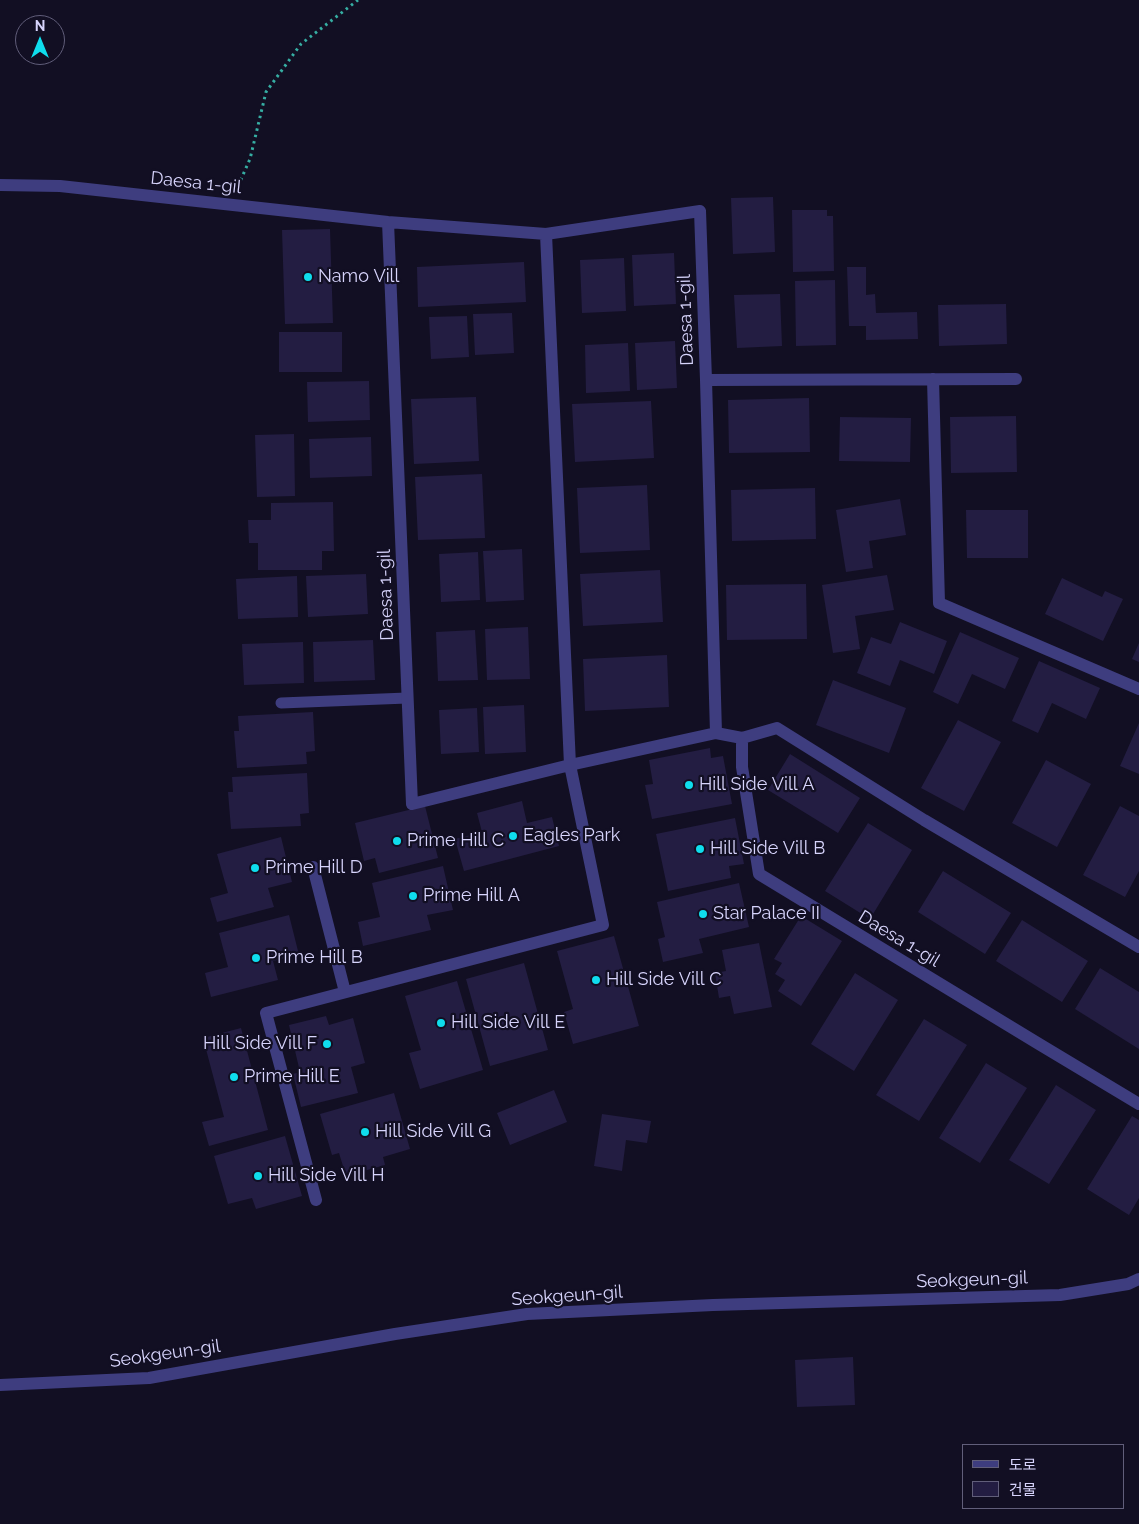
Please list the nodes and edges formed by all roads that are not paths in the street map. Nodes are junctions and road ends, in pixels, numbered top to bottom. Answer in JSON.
{"nodes":[{"id":1,"x":0,"y":185,"type":"edge"},
{"id":2,"x":388,"y":222,"type":"junction"},
{"id":3,"x":546,"y":234,"type":"junction"},
{"id":4,"x":706,"y":380,"type":"junction"},
{"id":5,"x":933,"y":380,"type":"junction"},
{"id":6,"x":1016,"y":380,"type":"dead end"},
{"id":7,"x":1139,"y":689,"type":"edge"},
{"id":8,"x":407,"y":698,"type":"junction"},
{"id":9,"x":281,"y":703,"type":"dead end"},
{"id":10,"x":716,"y":733,"type":"junction"},
{"id":11,"x":742,"y":738,"type":"junction"},
{"id":12,"x":570,"y":765,"type":"junction"},
{"id":13,"x":313,"y":867,"type":"dead end"},
{"id":14,"x":1139,"y":947,"type":"edge"},
{"id":15,"x":345,"y":992,"type":"junction"},
{"id":16,"x":1139,"y":1104,"type":"edge"},
{"id":17,"x":316,"y":1200,"type":"dead end"},
{"id":18,"x":1139,"y":1279,"type":"edge"},
{"id":19,"x":0,"y":1385,"type":"edge"}],
"edges":[{"from":1,"to":2,"type":"street","name":"Daesa 1-gil"},
{"from":2,"to":3,"type":"street","name":"Daesa 1-gil"},
{"from":2,"to":8,"type":"street","name":"Daesa 1-gil"},
{"from":3,"to":4,"type":"street","name":"Daesa 1-gil"},
{"from":3,"to":12,"type":"street"},
{"from":4,"to":5,"type":"street"},
{"from":4,"to":10,"type":"street","name":"Daesa 1-gil"},
{"from":5,"to":6,"type":"street"},
{"from":5,"to":7,"type":"street"},
{"from":8,"to":9,"type":"lane"},
{"from":8,"to":12,"type":"street","name":"Daesa 1-gil"},
{"from":10,"to":11,"type":"street","name":"Daesa 1-gil"},
{"from":10,"to":12,"type":"street","name":"Daesa 1-gil"},
{"from":11,"to":14,"type":"street","name":"Daesa 1-gil"},
{"from":11,"to":16,"type":"street","name":"Daesa 1-gil"},
{"from":12,"to":15,"type":"street"},
{"from":13,"to":15,"type":"street"},
{"from":15,"to":17,"type":"street"},
{"from":18,"to":19,"type":"street","name":"Seokgeun-gil"}]}
